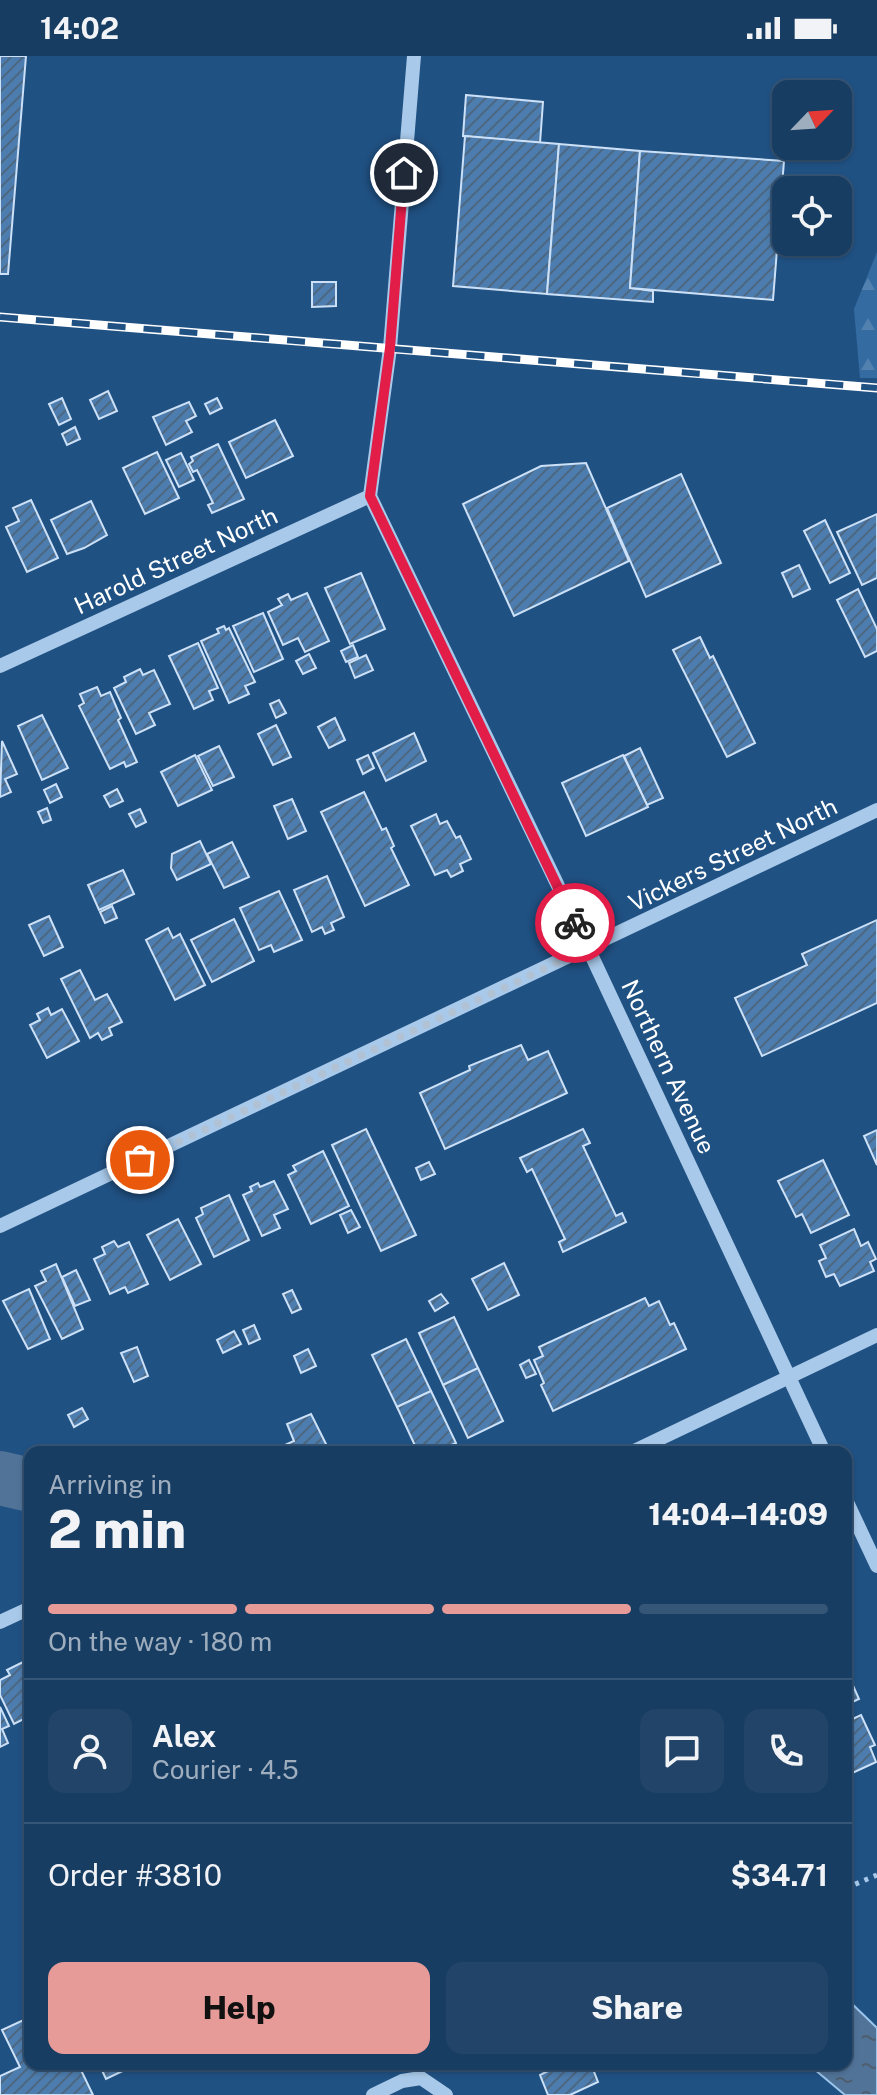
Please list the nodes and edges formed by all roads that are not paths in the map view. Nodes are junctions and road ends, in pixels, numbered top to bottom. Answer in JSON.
{"nodes":[{"id":1,"x":414,"y":56,"type":"edge"},
{"id":2,"x":370,"y":496,"type":"junction"},
{"id":3,"x":0,"y":666,"type":"edge"},
{"id":4,"x":877,"y":810,"type":"edge"},
{"id":5,"x":588,"y":948,"type":"junction"},
{"id":6,"x":0,"y":1226,"type":"edge"},
{"id":7,"x":877,"y":1335,"type":"edge"},
{"id":8,"x":789,"y":1377,"type":"junction"},
{"id":9,"x":645,"y":1446,"type":"edge"},
{"id":10,"x":821,"y":1446,"type":"edge"},
{"id":11,"x":852,"y":1513,"type":"edge"},
{"id":12,"x":877,"y":1566,"type":"edge"},
{"id":13,"x":24,"y":1611,"type":"edge"},
{"id":14,"x":0,"y":1622,"type":"edge"},
{"id":15,"x":375,"y":2094,"type":"edge"},
{"id":16,"x":446,"y":2095,"type":"edge"}],
"edges":[{"from":1,"to":2,"type":"street"},
{"from":2,"to":3,"type":"street","name":"Harold Street North"},
{"from":2,"to":5,"type":"street","name":"Northern Avenue"},
{"from":4,"to":5,"type":"street","name":"Vickers Street North"},
{"from":5,"to":6,"type":"street","name":"Vickers Street North"},
{"from":5,"to":8,"type":"street","name":"Northern Avenue"},
{"from":7,"to":8,"type":"street"},
{"from":8,"to":9,"type":"street"},
{"from":8,"to":10,"type":"street","name":"Northern Avenue"},
{"from":11,"to":12,"type":"street"},
{"from":13,"to":14,"type":"street"},
{"from":15,"to":16,"type":"street"}]}
